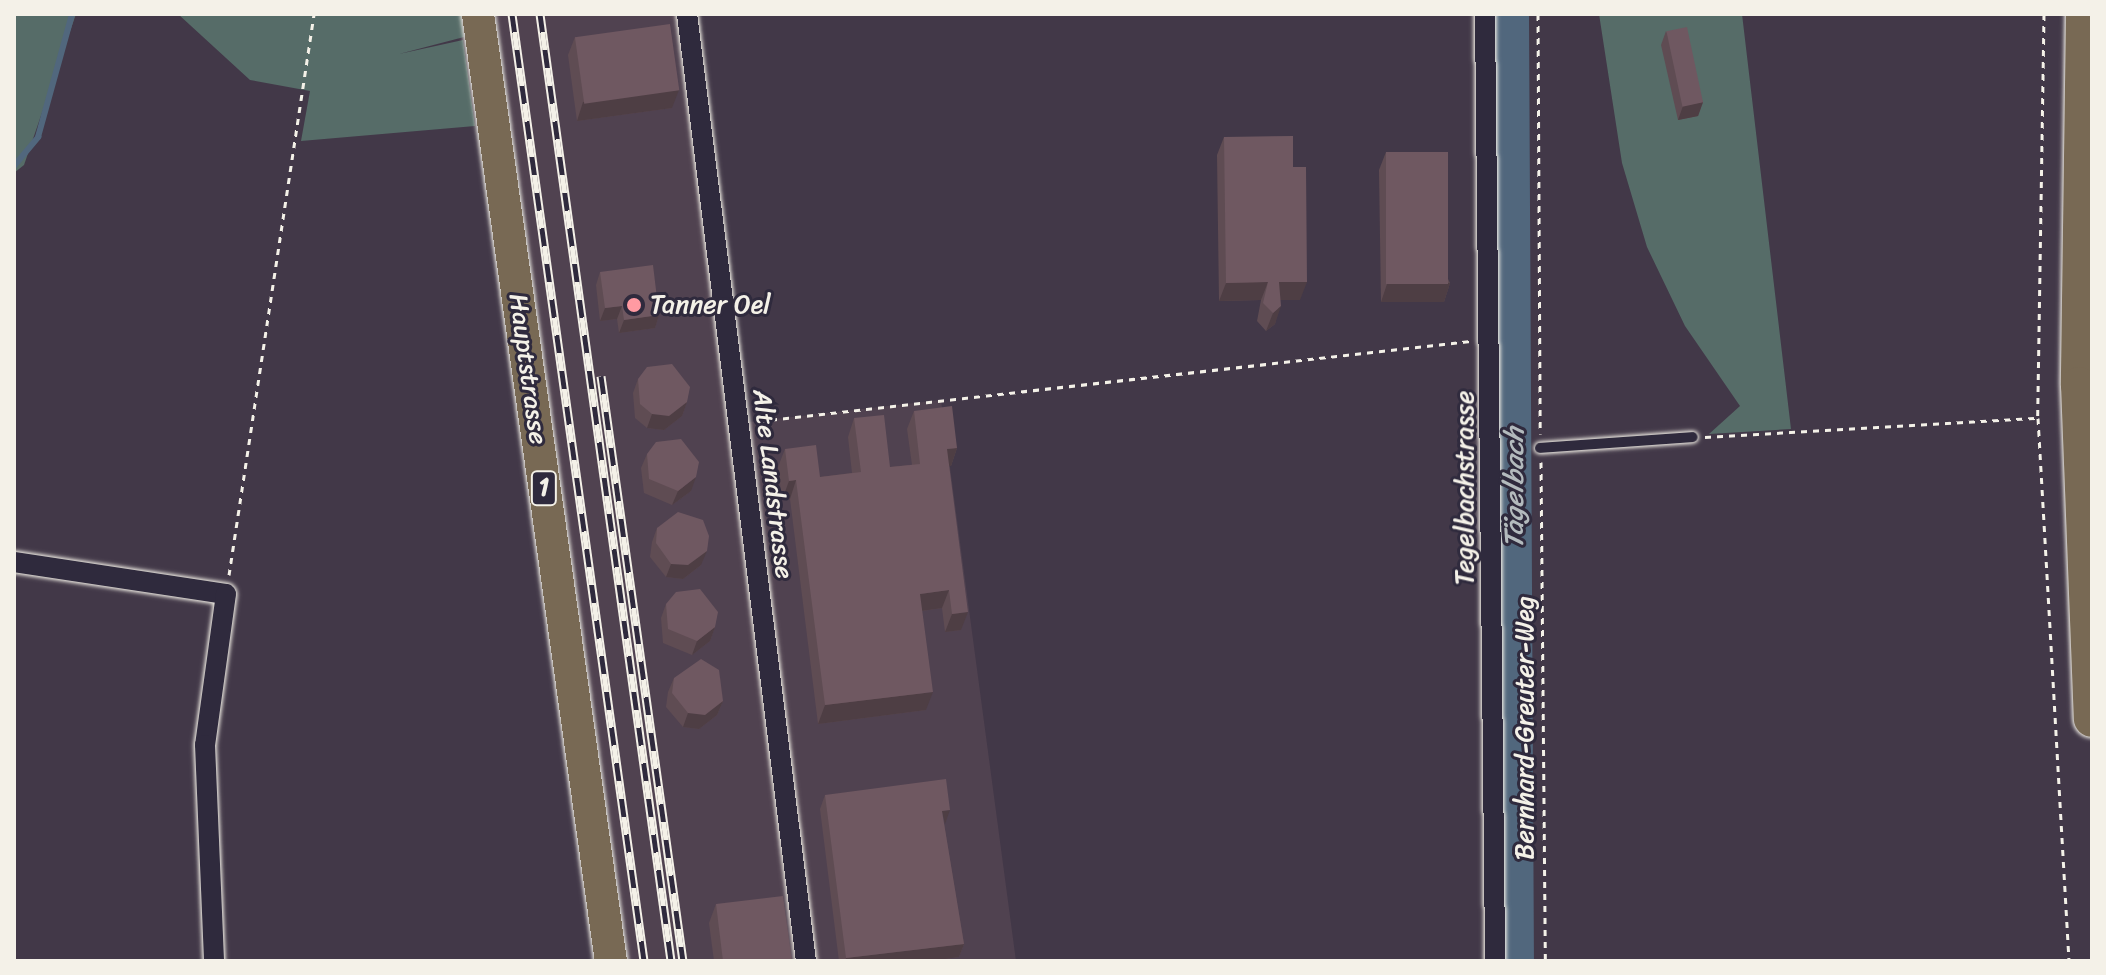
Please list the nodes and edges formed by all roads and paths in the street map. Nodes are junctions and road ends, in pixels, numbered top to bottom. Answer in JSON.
{"nodes":[{"id":1,"x":314,"y":14,"type":"edge"},
{"id":2,"x":478,"y":14,"type":"edge"},
{"id":3,"x":687,"y":14,"type":"edge"},
{"id":4,"x":1485,"y":14,"type":"edge"},
{"id":5,"x":1538,"y":14,"type":"edge"},
{"id":6,"x":2044,"y":14,"type":"edge"},
{"id":7,"x":2084,"y":14,"type":"edge"},
{"id":8,"x":1490,"y":339,"type":"junction"},
{"id":9,"x":2038,"y":418,"type":"junction"},
{"id":10,"x":739,"y":423,"type":"junction"},
{"id":11,"x":1693,"y":437,"type":"joint"},
{"id":12,"x":1540,"y":448,"type":"junction"},
{"id":13,"x":14,"y":562,"type":"edge"},
{"id":14,"x":226,"y":594,"type":"junction"},
{"id":15,"x":2092,"y":719,"type":"edge"},
{"id":16,"x":214,"y":961,"type":"edge"},
{"id":17,"x":611,"y":961,"type":"edge"},
{"id":18,"x":806,"y":961,"type":"edge"},
{"id":19,"x":1495,"y":961,"type":"edge"},
{"id":20,"x":1545,"y":961,"type":"edge"},
{"id":21,"x":2069,"y":961,"type":"edge"}],
"edges":[{"from":1,"to":14,"type":"path"},
{"from":2,"to":17,"type":"main road","name":"Hauptstrasse","number":"1"},
{"from":3,"to":10,"type":"street","name":"Alte Landstrasse"},
{"from":4,"to":8,"type":"street","name":"Tegelbachstrasse"},
{"from":5,"to":12,"type":"path","name":"Bernhard-Greuter-Weg"},
{"from":6,"to":9,"type":"path"},
{"from":7,"to":15,"type":"highway"},
{"from":8,"to":10,"type":"path"},
{"from":8,"to":19,"type":"street","name":"Tegelbachstrasse"},
{"from":9,"to":11,"type":"path"},
{"from":9,"to":21,"type":"path"},
{"from":10,"to":18,"type":"street","name":"Alte Landstrasse"},
{"from":11,"to":12,"type":"lane"},
{"from":12,"to":20,"type":"path","name":"Bernhard-Greuter-Weg"},
{"from":13,"to":14,"type":"street"},
{"from":14,"to":16,"type":"street"}]}
